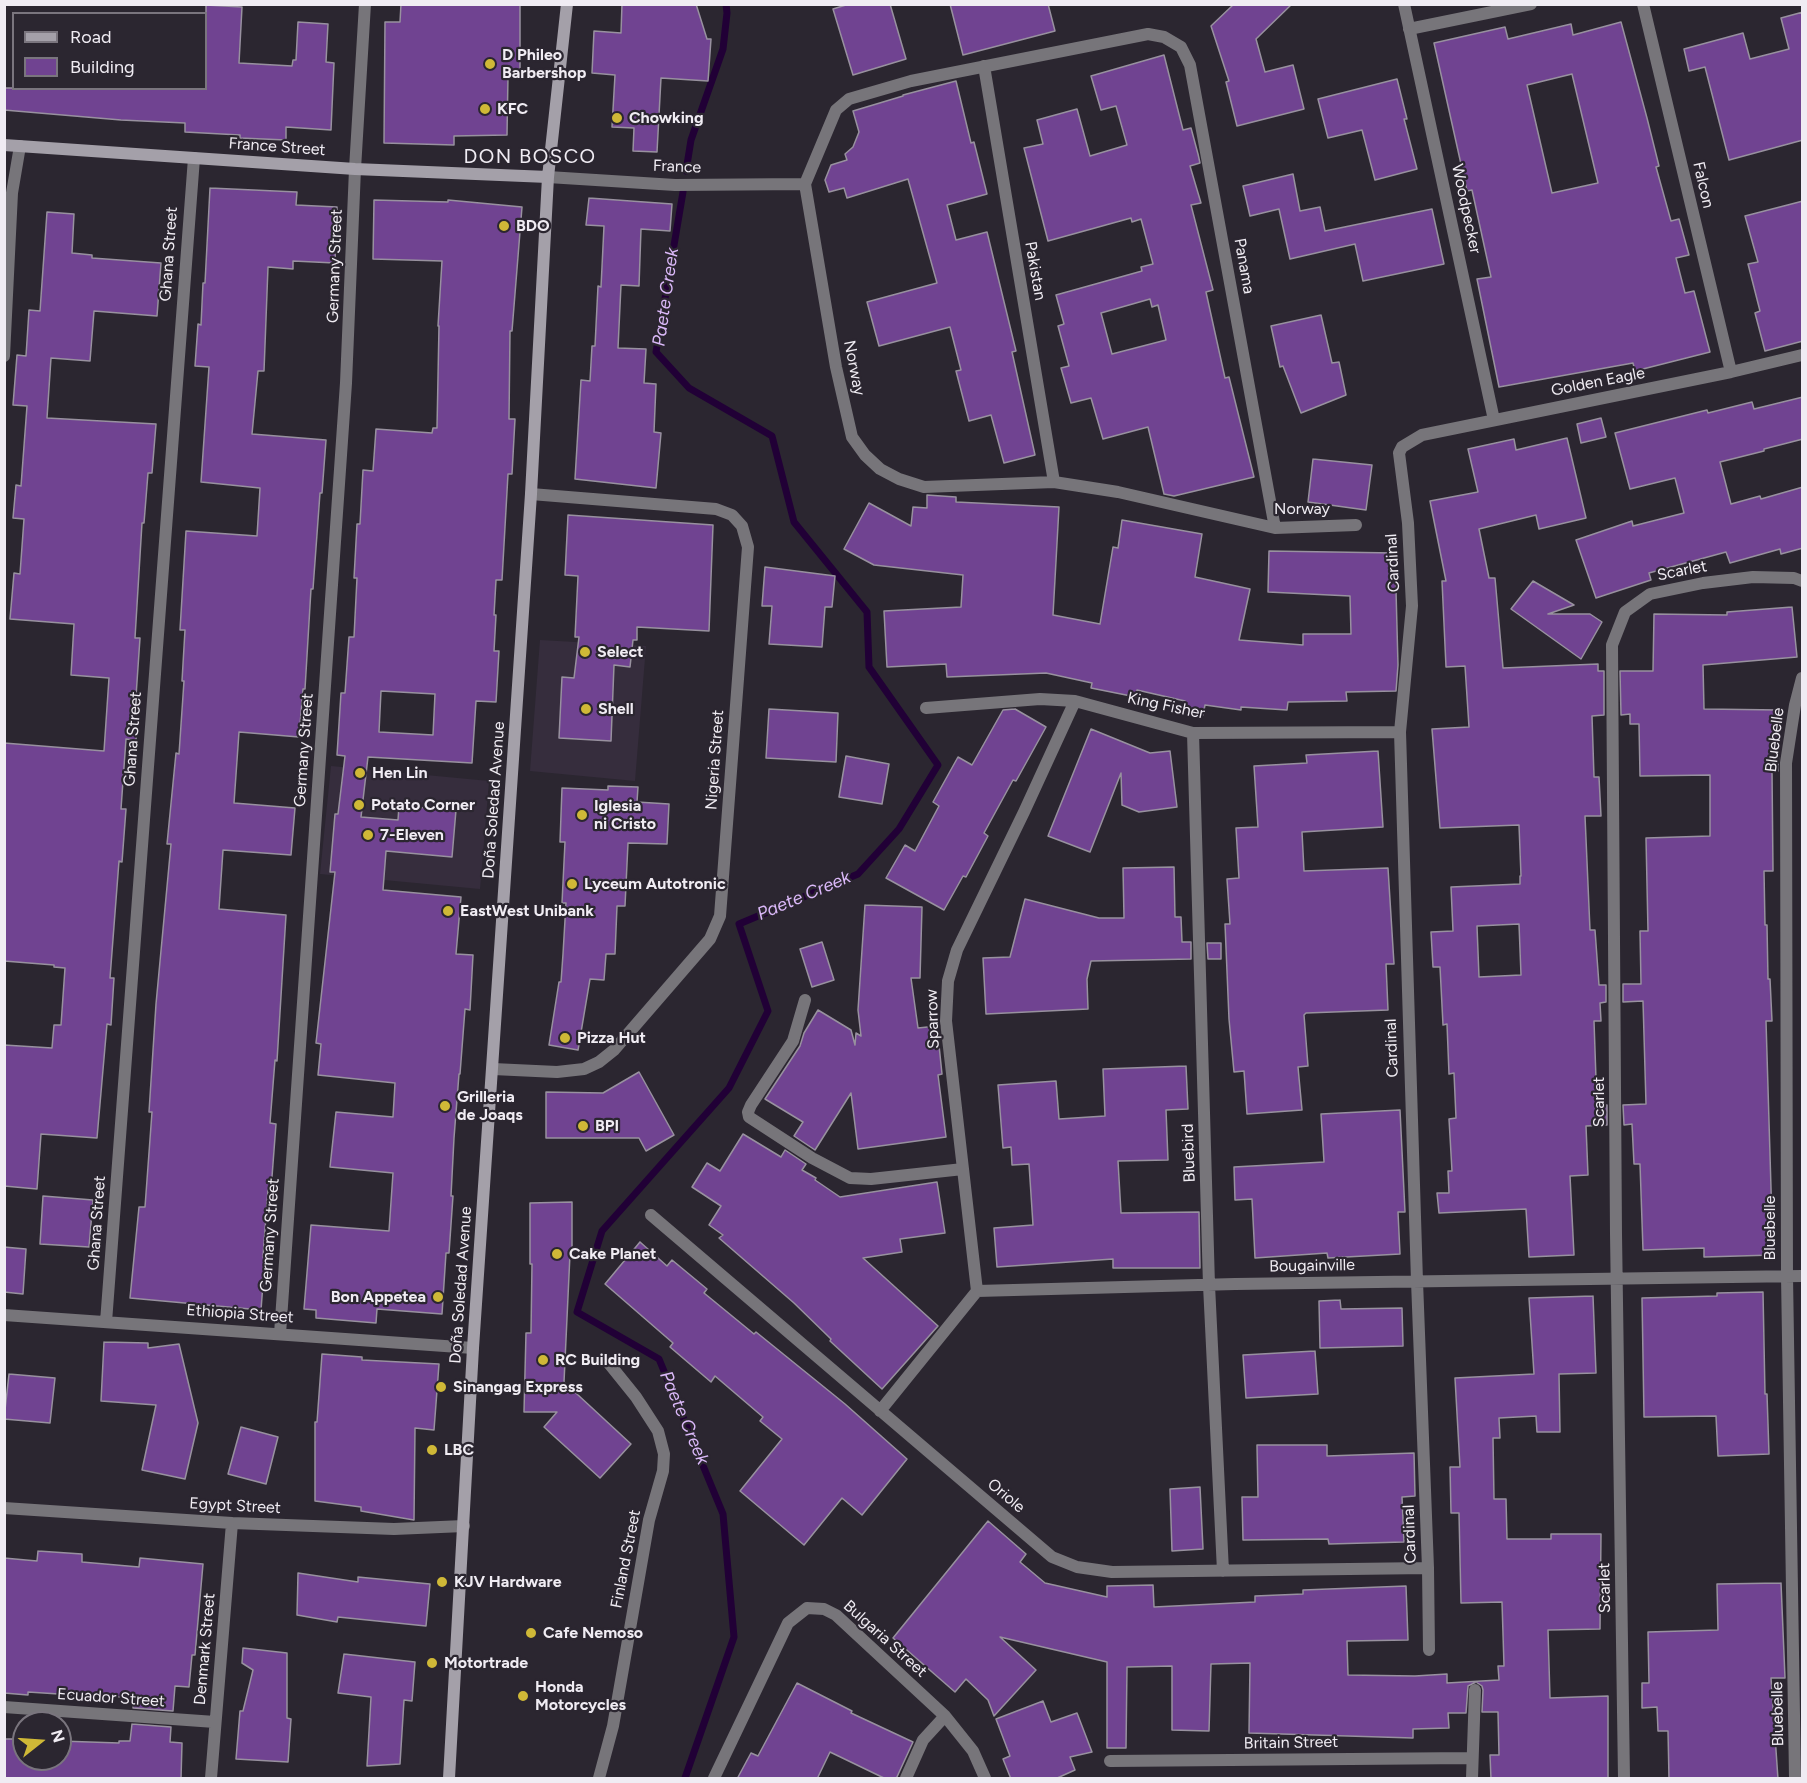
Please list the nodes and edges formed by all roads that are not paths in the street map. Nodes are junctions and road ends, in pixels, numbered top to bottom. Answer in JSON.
{"nodes":[{"id":1,"x":365,"y":4,"type":"edge"},
{"id":2,"x":567,"y":4,"type":"edge"},
{"id":3,"x":1404,"y":4,"type":"edge"},
{"id":4,"x":1531,"y":4,"type":"edge"},
{"id":5,"x":1643,"y":4,"type":"edge"},
{"id":6,"x":1409,"y":29,"type":"junction"},
{"id":7,"x":984,"y":66,"type":"junction"},
{"id":8,"x":4,"y":145,"type":"edge"},
{"id":9,"x":20,"y":146,"type":"junction"},
{"id":10,"x":194,"y":158,"type":"junction"},
{"id":11,"x":355,"y":169,"type":"junction"},
{"id":12,"x":548,"y":177,"type":"junction"},
{"id":13,"x":805,"y":184,"type":"junction"},
{"id":14,"x":1803,"y":355,"type":"edge"},
{"id":15,"x":4,"y":356,"type":"edge"},
{"id":16,"x":1731,"y":372,"type":"junction"},
{"id":17,"x":1494,"y":420,"type":"junction"},
{"id":18,"x":1402,"y":447,"type":"joint"},
{"id":19,"x":1054,"y":482,"type":"junction"},
{"id":20,"x":531,"y":494,"type":"junction"},
{"id":21,"x":1356,"y":525,"type":"dead end"},
{"id":22,"x":1275,"y":528,"type":"junction"},
{"id":23,"x":1803,"y":581,"type":"edge"},
{"id":24,"x":1803,"y":678,"type":"edge"},
{"id":25,"x":1075,"y":701,"type":"junction"},
{"id":26,"x":926,"y":708,"type":"dead end"},
{"id":27,"x":1194,"y":732,"type":"junction"},
{"id":28,"x":1400,"y":732,"type":"junction"},
{"id":29,"x":805,"y":1000,"type":"dead end"},
{"id":30,"x":492,"y":1070,"type":"junction"},
{"id":31,"x":963,"y":1169,"type":"junction"},
{"id":32,"x":651,"y":1215,"type":"dead end"},
{"id":33,"x":1787,"y":1276,"type":"junction"},
{"id":34,"x":1803,"y":1276,"type":"edge"},
{"id":35,"x":1617,"y":1278,"type":"junction"},
{"id":36,"x":1417,"y":1281,"type":"junction"},
{"id":37,"x":1209,"y":1285,"type":"junction"},
{"id":38,"x":977,"y":1291,"type":"junction"},
{"id":39,"x":4,"y":1315,"type":"edge"},
{"id":40,"x":106,"y":1322,"type":"junction"},
{"id":41,"x":280,"y":1334,"type":"junction"},
{"id":42,"x":473,"y":1348,"type":"junction"},
{"id":43,"x":606,"y":1361,"type":"dead end"},
{"id":44,"x":880,"y":1411,"type":"junction"},
{"id":45,"x":4,"y":1508,"type":"edge"},
{"id":46,"x":232,"y":1523,"type":"junction"},
{"id":47,"x":464,"y":1526,"type":"junction"},
{"id":48,"x":1428,"y":1568,"type":"junction"},
{"id":49,"x":1223,"y":1572,"type":"junction"},
{"id":50,"x":1429,"y":1650,"type":"dead end"},
{"id":51,"x":1475,"y":1690,"type":"dead end"},
{"id":52,"x":4,"y":1707,"type":"edge"},
{"id":53,"x":945,"y":1716,"type":"junction"},
{"id":54,"x":215,"y":1722,"type":"junction"},
{"id":55,"x":1472,"y":1758,"type":"junction"},
{"id":56,"x":1110,"y":1761,"type":"dead end"},
{"id":57,"x":211,"y":1779,"type":"edge"},
{"id":58,"x":449,"y":1779,"type":"edge"},
{"id":59,"x":598,"y":1779,"type":"edge"},
{"id":60,"x":714,"y":1779,"type":"edge"},
{"id":61,"x":906,"y":1779,"type":"edge"},
{"id":62,"x":985,"y":1779,"type":"edge"},
{"id":63,"x":1472,"y":1779,"type":"edge"},
{"id":64,"x":1624,"y":1779,"type":"edge"},
{"id":65,"x":1795,"y":1779,"type":"edge"}],
"edges":[{"from":1,"to":11,"type":"street","name":"Germany Street"},
{"from":2,"to":12,"type":"main road","name":"Doña Soledad Avenue"},
{"from":3,"to":6,"type":"street","name":"Woodpecker"},
{"from":4,"to":6,"type":"street"},
{"from":5,"to":16,"type":"street","name":"Falcon"},
{"from":6,"to":17,"type":"street","name":"Woodpecker"},
{"from":7,"to":13,"type":"street"},
{"from":7,"to":19,"type":"street","name":"Pakistan"},
{"from":7,"to":22,"type":"street","name":"Panama"},
{"from":8,"to":9,"type":"main road","name":"France Street"},
{"from":9,"to":10,"type":"main road","name":"France Street"},
{"from":9,"to":15,"type":"street"},
{"from":10,"to":11,"type":"main road","name":"France Street"},
{"from":10,"to":40,"type":"street","name":"Ghana Street"},
{"from":11,"to":12,"type":"main road","name":"France Street"},
{"from":11,"to":41,"type":"street","name":"Germany Street"},
{"from":12,"to":13,"type":"street","name":"France"},
{"from":12,"to":20,"type":"main road","name":"Doña Soledad Avenue"},
{"from":13,"to":19,"type":"street","name":"Norway"},
{"from":14,"to":16,"type":"street","name":"Golden Eagle"},
{"from":16,"to":17,"type":"street","name":"Golden Eagle"},
{"from":17,"to":18,"type":"street","name":"Golden Eagle"},
{"from":18,"to":28,"type":"street","name":"Cardinal"},
{"from":19,"to":22,"type":"street","name":"Norway"},
{"from":20,"to":30,"type":"main road","name":"Doña Soledad Avenue"},
{"from":20,"to":30,"type":"street","name":"Nigeria Street"},
{"from":21,"to":22,"type":"street","name":"Norway"},
{"from":23,"to":35,"type":"street","name":"Scarlet"},
{"from":24,"to":33,"type":"street","name":"Bluebelle"},
{"from":25,"to":26,"type":"street","name":"King Fisher"},
{"from":25,"to":27,"type":"street","name":"King Fisher"},
{"from":25,"to":31,"type":"street","name":"Sparrow"},
{"from":27,"to":28,"type":"street","name":"King Fisher"},
{"from":27,"to":37,"type":"street","name":"Bluebird"},
{"from":28,"to":36,"type":"street","name":"Cardinal"},
{"from":29,"to":31,"type":"street"},
{"from":30,"to":42,"type":"main road","name":"Doña Soledad Avenue"},
{"from":31,"to":38,"type":"street","name":"Sparrow"},
{"from":32,"to":44,"type":"street","name":"Oriole"},
{"from":33,"to":34,"type":"street","name":"Bougainville"},
{"from":33,"to":35,"type":"street","name":"Bougainville"},
{"from":33,"to":65,"type":"street","name":"Bluebelle"},
{"from":35,"to":36,"type":"street","name":"Bougainville"},
{"from":35,"to":64,"type":"street","name":"Scarlet"},
{"from":36,"to":37,"type":"street","name":"Bougainville"},
{"from":36,"to":48,"type":"street","name":"Cardinal"},
{"from":37,"to":38,"type":"street","name":"Bougainville"},
{"from":37,"to":49,"type":"street","name":"Bluebird"},
{"from":38,"to":44,"type":"street"},
{"from":39,"to":40,"type":"street","name":"Ethiopia Street"},
{"from":40,"to":41,"type":"street","name":"Ethiopia Street"},
{"from":41,"to":42,"type":"street","name":"Ethiopia Street"},
{"from":42,"to":47,"type":"main road","name":"Doña Soledad Avenue"},
{"from":43,"to":59,"type":"street","name":"Finland Street"},
{"from":44,"to":49,"type":"street","name":"Oriole"},
{"from":45,"to":46,"type":"street","name":"Egypt Street"},
{"from":46,"to":47,"type":"street","name":"Egypt Street"},
{"from":46,"to":54,"type":"street","name":"Denmark Street"},
{"from":47,"to":58,"type":"main road","name":"Doña Soledad Avenue"},
{"from":48,"to":49,"type":"street","name":"Oriole"},
{"from":48,"to":50,"type":"street","name":"Cardinal"},
{"from":51,"to":55,"type":"street"},
{"from":52,"to":54,"type":"street","name":"Ecuador Street"},
{"from":53,"to":60,"type":"street","name":"Bulgaria Street"},
{"from":53,"to":61,"type":"street"},
{"from":53,"to":62,"type":"street","name":"Bulgaria Street"},
{"from":54,"to":57,"type":"street","name":"Denmark Street"},
{"from":55,"to":56,"type":"street","name":"Britain Street"},
{"from":55,"to":63,"type":"street"}]}
